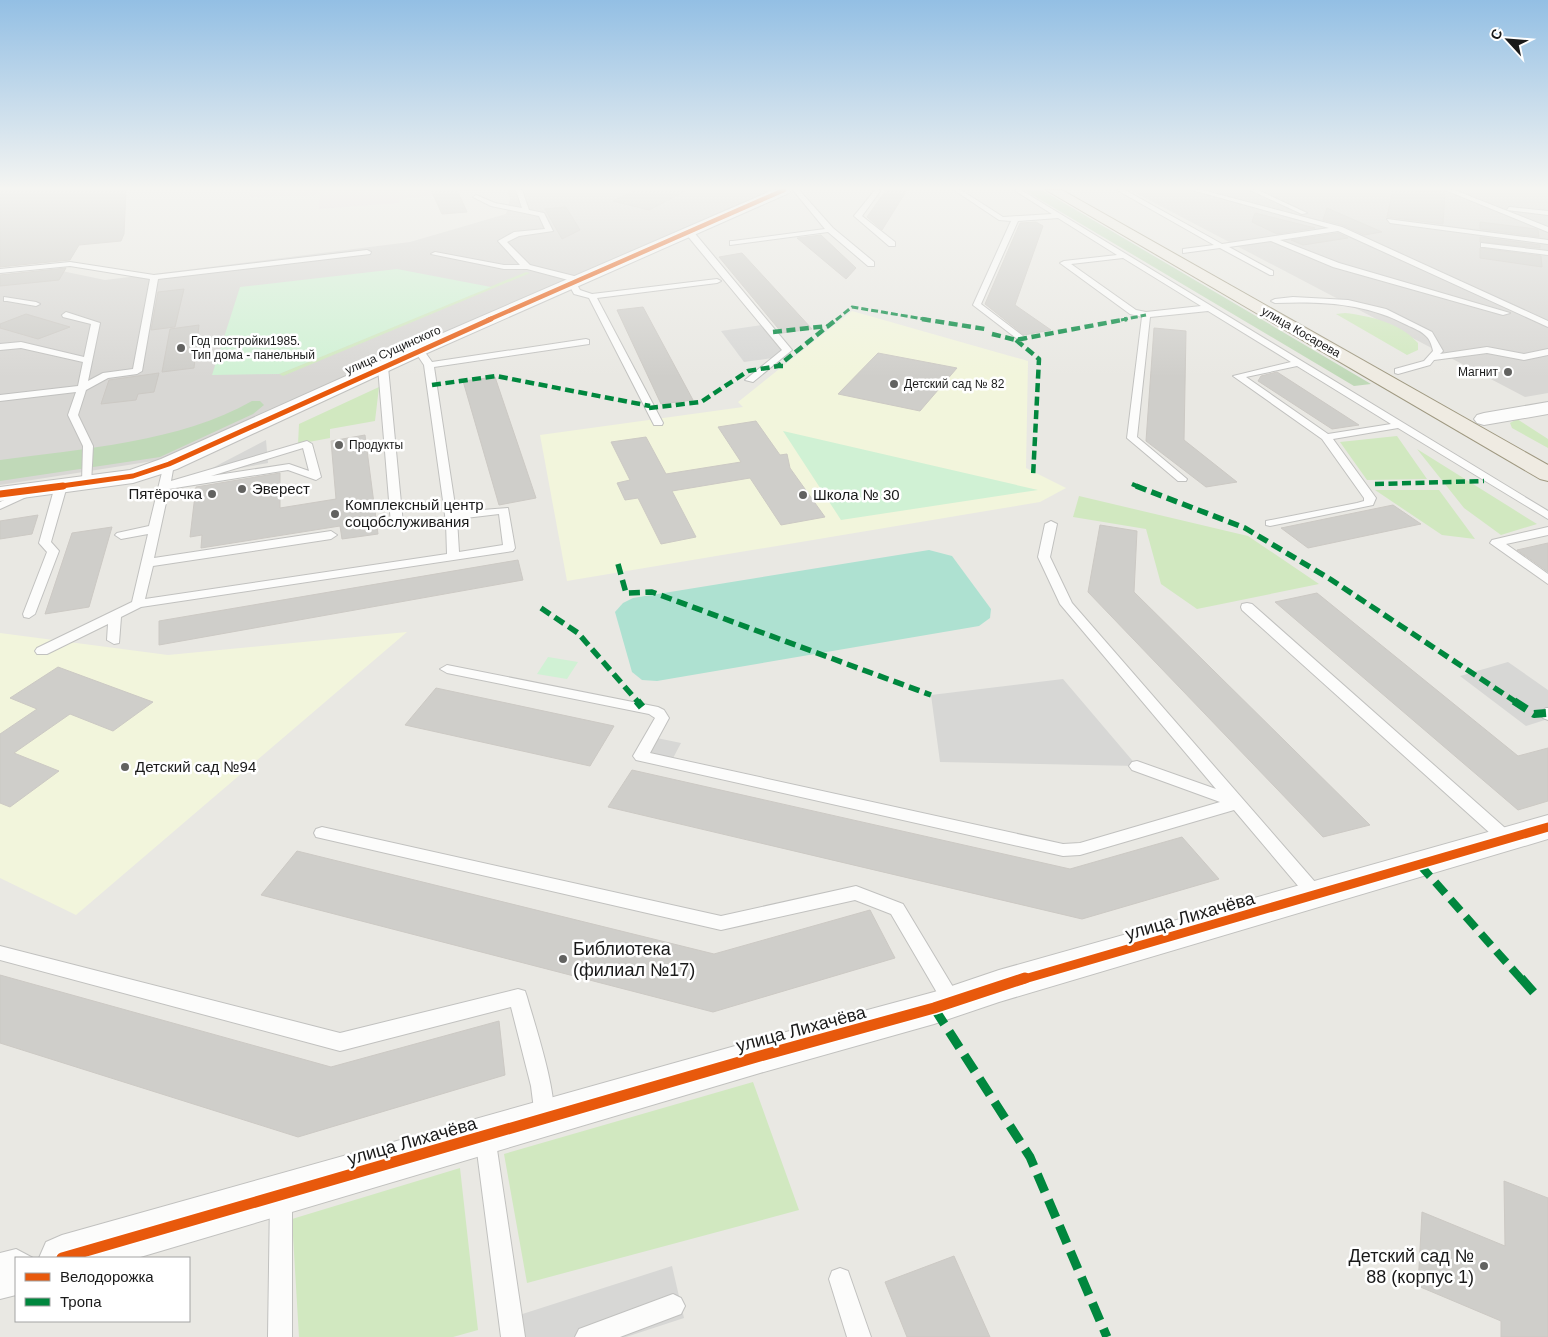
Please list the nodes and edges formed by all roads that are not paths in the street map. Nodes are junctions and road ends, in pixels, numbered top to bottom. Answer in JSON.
{"nodes":[{"id":1,"x":364,"y":252,"type":"edge"},
{"id":2,"x":513,"y":252,"type":"edge"},
{"id":3,"x":642,"y":252,"type":"edge"},
{"id":4,"x":706,"y":252,"type":"edge"},
{"id":5,"x":857,"y":252,"type":"edge"},
{"id":6,"x":999,"y":252,"type":"edge"},
{"id":7,"x":1119,"y":252,"type":"edge"},
{"id":8,"x":1162,"y":252,"type":"edge"},
{"id":9,"x":1188,"y":252,"type":"edge"},
{"id":10,"x":1234,"y":252,"type":"edge"},
{"id":11,"x":1305,"y":252,"type":"edge"},
{"id":12,"x":1392,"y":252,"type":"edge"},
{"id":13,"x":435,"y":254,"type":"dead end"},
{"id":14,"x":1125,"y":256,"type":"junction"},
{"id":15,"x":871,"y":264,"type":"dead end"},
{"id":16,"x":527,"y":267,"type":"junction"},
{"id":17,"x":0,"y":271,"type":"edge"},
{"id":18,"x":1270,"y":273,"type":"dead end"},
{"id":19,"x":154,"y":277,"type":"junction"},
{"id":20,"x":576,"y":281,"type":"junction"},
{"id":21,"x":717,"y":281,"type":"dead end"},
{"id":22,"x":592,"y":296,"type":"junction"},
{"id":23,"x":2,"y":300,"type":"edge"},
{"id":24,"x":1275,"y":301,"type":"junction"},
{"id":25,"x":36,"y":304,"type":"dead end"},
{"id":26,"x":1209,"y":308,"type":"junction"},
{"id":27,"x":66,"y":315,"type":"dead end"},
{"id":28,"x":1146,"y":316,"type":"junction"},
{"id":29,"x":1548,"y":324,"type":"edge"},
{"id":30,"x":1023,"y":339,"type":"dead end"},
{"id":31,"x":586,"y":342,"type":"dead end"},
{"id":32,"x":0,"y":347,"type":"edge"},
{"id":33,"x":419,"y":350,"type":"junction"},
{"id":34,"x":1548,"y":352,"type":"edge"},
{"id":35,"x":1432,"y":358,"type":"junction"},
{"id":36,"x":87,"y":360,"type":"junction"},
{"id":37,"x":1299,"y":363,"type":"junction"},
{"id":38,"x":429,"y":365,"type":"junction"},
{"id":39,"x":383,"y":367,"type":"junction"},
{"id":40,"x":1398,"y":371,"type":"junction"},
{"id":41,"x":750,"y":380,"type":"dead end"},
{"id":42,"x":82,"y":388,"type":"junction"},
{"id":43,"x":0,"y":398,"type":"edge"},
{"id":44,"x":1546,"y":409,"type":"edge"},
{"id":45,"x":1484,"y":419,"type":"junction"},
{"id":46,"x":658,"y":423,"type":"dead end"},
{"id":47,"x":1461,"y":424,"type":"junction"},
{"id":48,"x":1401,"y":425,"type":"junction"},
{"id":49,"x":1326,"y":437,"type":"junction"},
{"id":50,"x":1548,"y":456,"type":"edge"},
{"id":51,"x":169,"y":464,"type":"junction"},
{"id":52,"x":1548,"y":474,"type":"edge"},
{"id":53,"x":1182,"y":479,"type":"dead end"},
{"id":54,"x":88,"y":482,"type":"junction"},
{"id":55,"x":62,"y":486,"type":"junction"},
{"id":56,"x":164,"y":486,"type":"junction"},
{"id":57,"x":35,"y":490,"type":"junction"},
{"id":58,"x":0,"y":494,"type":"edge"},
{"id":59,"x":0,"y":506,"type":"edge"},
{"id":60,"x":451,"y":516,"type":"junction"},
{"id":61,"x":1548,"y":516,"type":"edge"},
{"id":62,"x":1270,"y":523,"type":"dead end"},
{"id":63,"x":397,"y":524,"type":"dead end"},
{"id":64,"x":1051,"y":524,"type":"dead end"},
{"id":65,"x":154,"y":529,"type":"junction"},
{"id":66,"x":1548,"y":532,"type":"edge"},
{"id":67,"x":121,"y":535,"type":"dead end"},
{"id":68,"x":331,"y":535,"type":"dead end"},
{"id":69,"x":453,"y":556,"type":"junction"},
{"id":70,"x":147,"y":563,"type":"junction"},
{"id":71,"x":1548,"y":580,"type":"edge"},
{"id":72,"x":138,"y":604,"type":"junction"},
{"id":73,"x":1248,"y":607,"type":"dead end"},
{"id":74,"x":29,"y":614,"type":"dead end"},
{"id":75,"x":115,"y":616,"type":"junction"},
{"id":76,"x":114,"y":640,"type":"dead end"},
{"id":77,"x":42,"y":651,"type":"dead end"},
{"id":78,"x":447,"y":669,"type":"dead end"},
{"id":79,"x":1137,"y":766,"type":"dead end"},
{"id":80,"x":1237,"y":803,"type":"junction"},
{"id":81,"x":322,"y":833,"type":"dead end"},
{"id":82,"x":1534,"y":835,"type":"edge"},
{"id":83,"x":1316,"y":895,"type":"junction"},
{"id":84,"x":0,"y":953,"type":"edge"},
{"id":85,"x":953,"y":1002,"type":"junction"},
{"id":86,"x":545,"y":1118,"type":"junction"},
{"id":87,"x":485,"y":1136,"type":"junction"},
{"id":88,"x":280,"y":1195,"type":"junction"},
{"id":89,"x":65,"y":1257,"type":"edge"},
{"id":90,"x":15,"y":1272,"type":"edge"},
{"id":91,"x":0,"y":1276,"type":"edge"},
{"id":92,"x":840,"y":1279,"type":"dead end"},
{"id":93,"x":673,"y":1306,"type":"dead end"},
{"id":94,"x":280,"y":1337,"type":"edge"},
{"id":95,"x":513,"y":1337,"type":"edge"},
{"id":96,"x":587,"y":1337,"type":"edge"},
{"id":97,"x":859,"y":1337,"type":"edge"}],
"edges":[{"from":1,"to":19,"type":"lane"},
{"from":2,"to":16,"type":"lane"},
{"from":3,"to":20,"type":"street","name":"улица Сущинского"},
{"from":4,"to":41,"type":"lane"},
{"from":5,"to":15,"type":"lane"},
{"from":6,"to":30,"type":"lane"},
{"from":7,"to":14,"type":"lane"},
{"from":8,"to":47,"type":"main road","name":"улица Косарева"},
{"from":9,"to":24,"type":"main road","name":"улица Косарева"},
{"from":10,"to":18,"type":"lane"},
{"from":11,"to":29,"type":"lane"},
{"from":12,"to":29,"type":"lane"},
{"from":13,"to":16,"type":"lane"},
{"from":14,"to":26,"type":"lane"},
{"from":14,"to":28,"type":"lane"},
{"from":16,"to":20,"type":"lane"},
{"from":17,"to":19,"type":"lane"},
{"from":19,"to":42,"type":"lane"},
{"from":20,"to":22,"type":"lane"},
{"from":20,"to":33,"type":"street","name":"улица Сущинского"},
{"from":21,"to":22,"type":"lane"},
{"from":22,"to":46,"type":"lane"},
{"from":23,"to":25,"type":"lane"},
{"from":24,"to":35,"type":"lane"},
{"from":24,"to":40,"type":"main road","name":"улица Косарева"},
{"from":26,"to":28,"type":"lane"},
{"from":26,"to":37,"type":"lane"},
{"from":27,"to":36,"type":"lane"},
{"from":28,"to":53,"type":"lane"},
{"from":31,"to":38,"type":"lane"},
{"from":32,"to":36,"type":"lane"},
{"from":33,"to":38,"type":"lane"},
{"from":33,"to":39,"type":"street","name":"улица Сущинского"},
{"from":34,"to":35,"type":"lane"},
{"from":35,"to":40,"type":"lane"},
{"from":36,"to":42,"type":"lane"},
{"from":37,"to":48,"type":"lane"},
{"from":37,"to":49,"type":"lane"},
{"from":38,"to":60,"type":"lane"},
{"from":39,"to":51,"type":"street","name":"улица Сущинского"},
{"from":39,"to":63,"type":"lane"},
{"from":40,"to":45,"type":"main road","name":"улица Косарева"},
{"from":42,"to":43,"type":"lane"},
{"from":42,"to":54,"type":"lane"},
{"from":44,"to":45,"type":"street"},
{"from":45,"to":47,"type":"main road"},
{"from":45,"to":50,"type":"main road","name":"улица Косарева"},
{"from":47,"to":52,"type":"main road","name":"улица Косарева"},
{"from":48,"to":49,"type":"lane"},
{"from":48,"to":61,"type":"lane"},
{"from":49,"to":62,"type":"lane"},
{"from":51,"to":54,"type":"street","name":"улица Сущинского"},
{"from":51,"to":56,"type":"lane"},
{"from":54,"to":55,"type":"street","name":"улица Сущинского"},
{"from":55,"to":57,"type":"street","name":"улица Сущинского"},
{"from":55,"to":74,"type":"lane"},
{"from":56,"to":56,"type":"lane"},
{"from":56,"to":65,"type":"lane"},
{"from":57,"to":58,"type":"street","name":"улица Сущинского"},
{"from":57,"to":59,"type":"lane"},
{"from":60,"to":69,"type":"lane"},
{"from":60,"to":69,"type":"lane"},
{"from":64,"to":80,"type":"lane"},
{"from":65,"to":67,"type":"lane"},
{"from":65,"to":70,"type":"lane"},
{"from":66,"to":71,"type":"lane"},
{"from":68,"to":70,"type":"lane"},
{"from":69,"to":72,"type":"lane"},
{"from":70,"to":72,"type":"lane"},
{"from":72,"to":75,"type":"lane"},
{"from":73,"to":82,"type":"lane"},
{"from":75,"to":76,"type":"lane"},
{"from":75,"to":77,"type":"lane"},
{"from":78,"to":80,"type":"lane"},
{"from":79,"to":80,"type":"lane"},
{"from":80,"to":83,"type":"lane"},
{"from":81,"to":85,"type":"lane"},
{"from":82,"to":83,"type":"street","name":"улица Лихачёва"},
{"from":83,"to":85,"type":"street","name":"улица Лихачёва"},
{"from":84,"to":86,"type":"lane"},
{"from":85,"to":86,"type":"street","name":"улица Лихачёва"},
{"from":86,"to":87,"type":"street","name":"улица Лихачёва"},
{"from":87,"to":88,"type":"street","name":"улица Лихачёва"},
{"from":87,"to":95,"type":"lane"},
{"from":88,"to":89,"type":"street","name":"улица Лихачёва"},
{"from":88,"to":94,"type":"lane"},
{"from":90,"to":91,"type":"street"},
{"from":92,"to":97,"type":"lane"},
{"from":93,"to":96,"type":"lane"}]}
